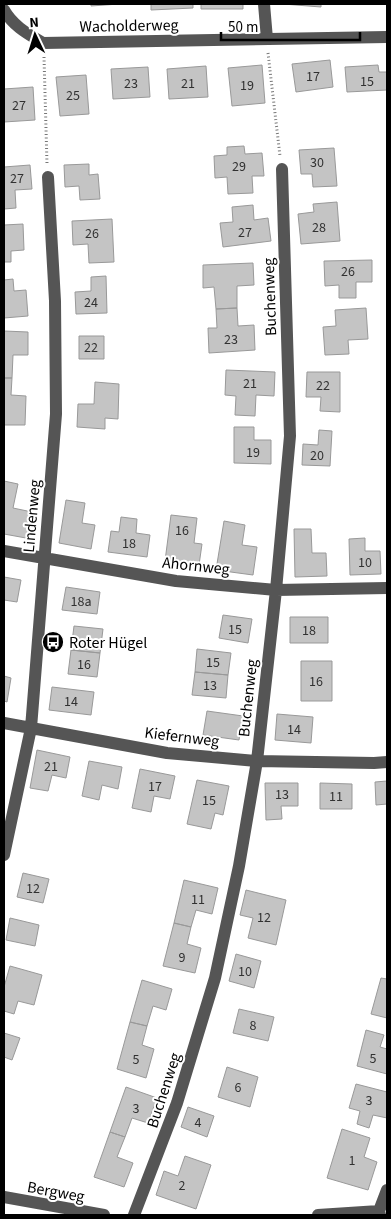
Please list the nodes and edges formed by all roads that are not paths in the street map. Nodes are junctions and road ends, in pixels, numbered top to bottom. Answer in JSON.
{"nodes":[{"id":1,"x":264,"y":4,"type":"edge"},
{"id":2,"x":4,"y":10,"type":"edge"},
{"id":3,"x":387,"y":37,"type":"edge"},
{"id":4,"x":267,"y":39,"type":"junction"},
{"id":5,"x":282,"y":169,"type":"road end"},
{"id":6,"x":48,"y":177,"type":"road end"},
{"id":7,"x":4,"y":551,"type":"edge"},
{"id":8,"x":44,"y":559,"type":"junction"},
{"id":9,"x":387,"y":588,"type":"edge"},
{"id":10,"x":276,"y":590,"type":"junction"},
{"id":11,"x":4,"y":724,"type":"edge"},
{"id":12,"x":31,"y":728,"type":"junction"},
{"id":13,"x":257,"y":761,"type":"junction"},
{"id":14,"x":387,"y":762,"type":"edge"},
{"id":15,"x":4,"y":855,"type":"edge"},
{"id":16,"x":387,"y":1190,"type":"edge"},
{"id":17,"x":4,"y":1197,"type":"edge"},
{"id":18,"x":380,"y":1213,"type":"edge"},
{"id":19,"x":104,"y":1215,"type":"edge"},
{"id":20,"x":134,"y":1215,"type":"edge"},
{"id":21,"x":318,"y":1215,"type":"edge"}],
"edges":[{"from":1,"to":4,"type":"street"},
{"from":2,"to":4,"type":"street","name":"Wacholderweg"},
{"from":3,"to":4,"type":"street","name":"Wacholderweg"},
{"from":5,"to":10,"type":"street","name":"Buchenweg"},
{"from":6,"to":8,"type":"street","name":"Lindenweg"},
{"from":7,"to":8,"type":"street","name":"Ahornweg"},
{"from":8,"to":10,"type":"street","name":"Ahornweg"},
{"from":8,"to":12,"type":"street","name":"Lindenweg"},
{"from":9,"to":10,"type":"street","name":"Ahornweg"},
{"from":10,"to":13,"type":"street","name":"Buchenweg"},
{"from":11,"to":12,"type":"street","name":"Kiefernweg"},
{"from":12,"to":13,"type":"street","name":"Kiefernweg"},
{"from":12,"to":15,"type":"street","name":"Lindenweg"},
{"from":13,"to":14,"type":"street","name":"Kiefernweg"},
{"from":13,"to":20,"type":"street","name":"Buchenweg"},
{"from":16,"to":18,"type":"street"},
{"from":17,"to":19,"type":"street","name":"Bergweg"},
{"from":18,"to":21,"type":"street"}]}
